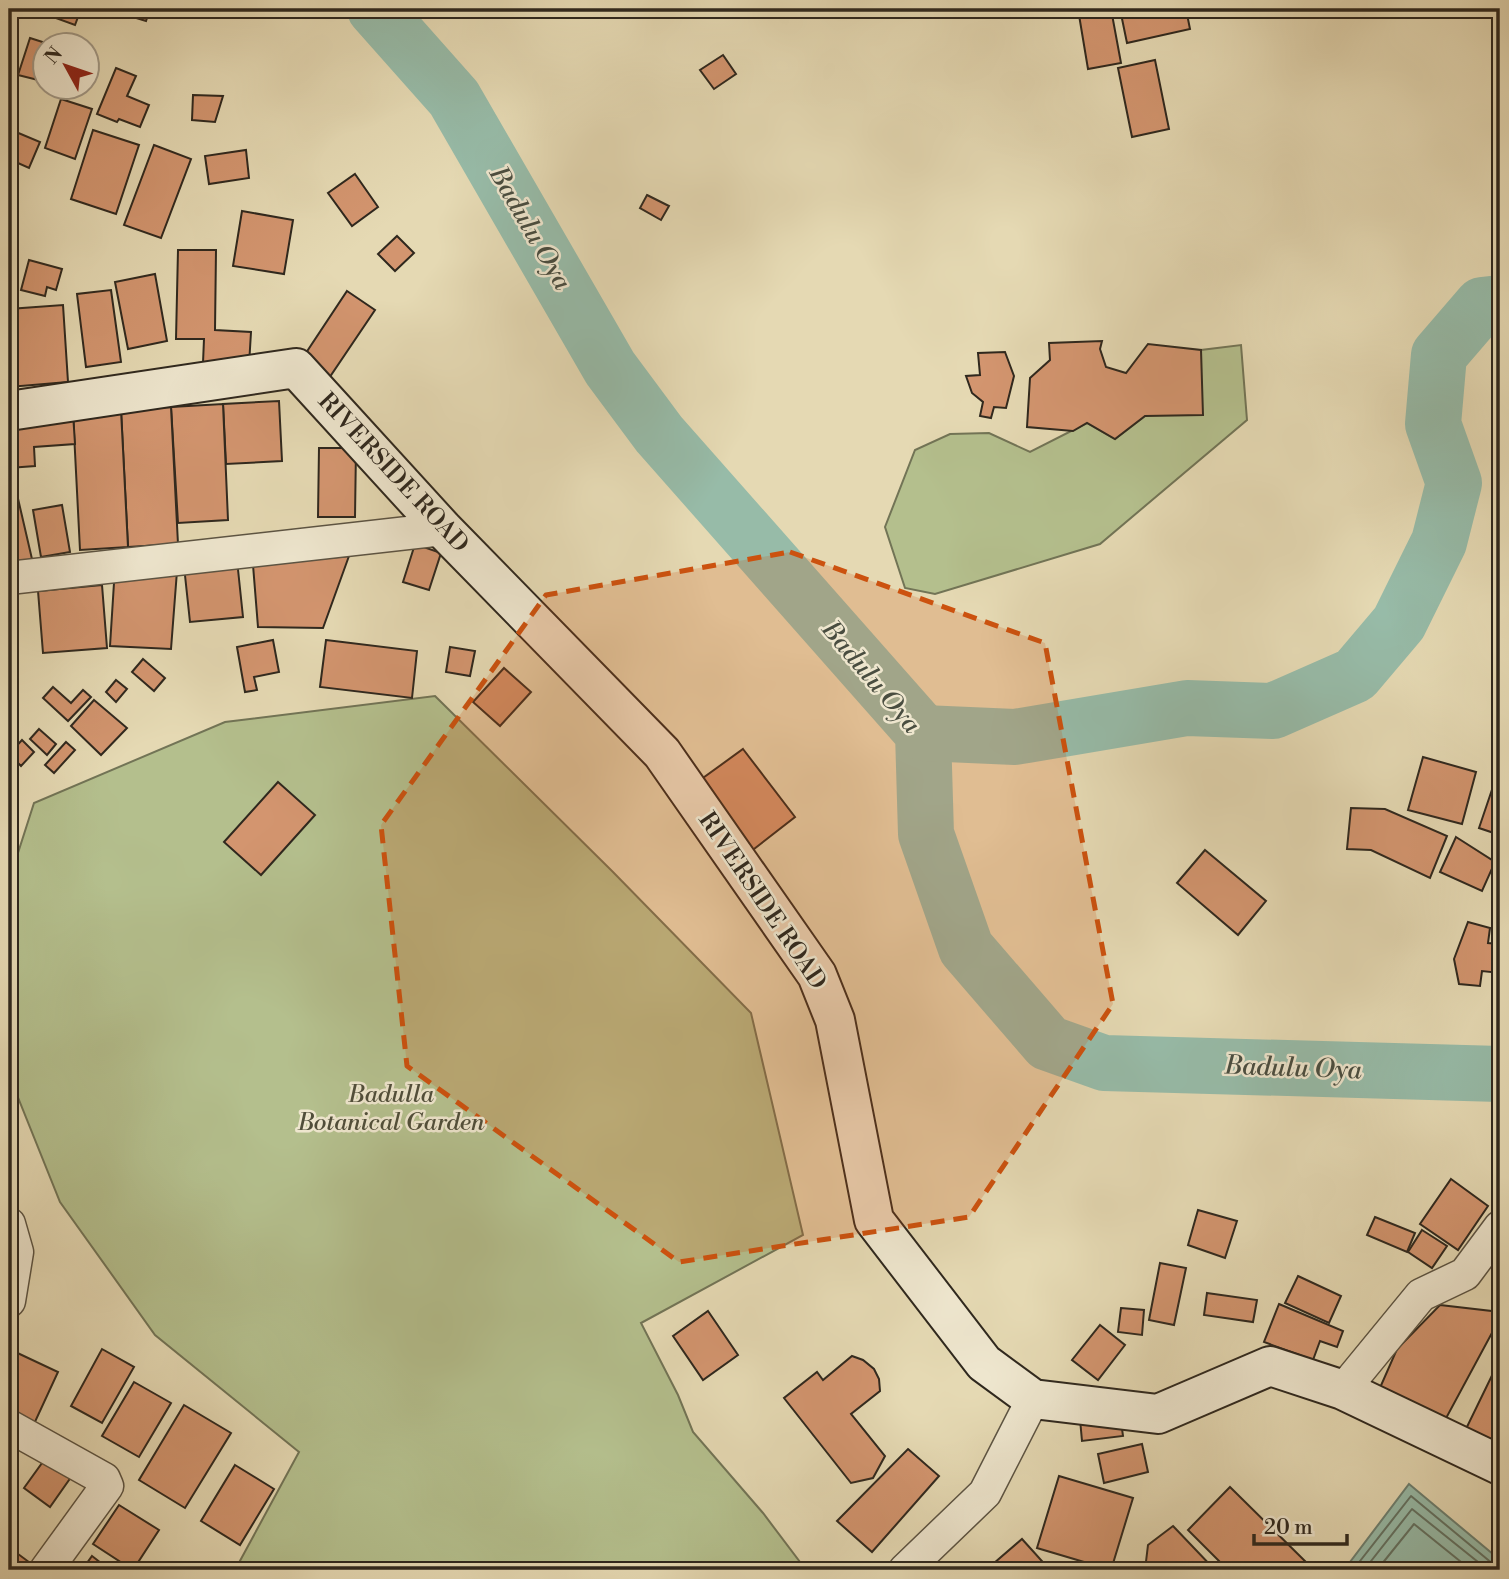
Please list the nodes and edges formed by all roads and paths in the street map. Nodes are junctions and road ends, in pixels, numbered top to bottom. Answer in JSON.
{"nodes":[{"id":1,"x":9,"y":411,"type":"edge"},
{"id":2,"x":443,"y":529,"type":"junction"},
{"id":3,"x":9,"y":579,"type":"edge"},
{"id":4,"x":9,"y":1224,"type":"edge"},
{"id":5,"x":1500,"y":1227,"type":"edge"},
{"id":6,"x":9,"y":1301,"type":"edge"},
{"id":7,"x":1343,"y":1390,"type":"junction"},
{"id":8,"x":1033,"y":1399,"type":"junction"},
{"id":9,"x":9,"y":1426,"type":"edge"},
{"id":10,"x":1500,"y":1465,"type":"edge"},
{"id":11,"x":46,"y":1570,"type":"edge"},
{"id":12,"x":905,"y":1570,"type":"edge"}],
"edges":[{"from":1,"to":2,"type":"street","name":"RIVERSIDE ROAD"},
{"from":2,"to":3,"type":"street"},
{"from":2,"to":8,"type":"street","name":"RIVERSIDE ROAD"},
{"from":4,"to":6,"type":"street"},
{"from":5,"to":7,"type":"street"},
{"from":7,"to":8,"type":"street","name":"RIVERSIDE ROAD"},
{"from":7,"to":10,"type":"street","name":"RIVERSIDE ROAD"},
{"from":8,"to":12,"type":"street"},
{"from":9,"to":11,"type":"street"}]}
